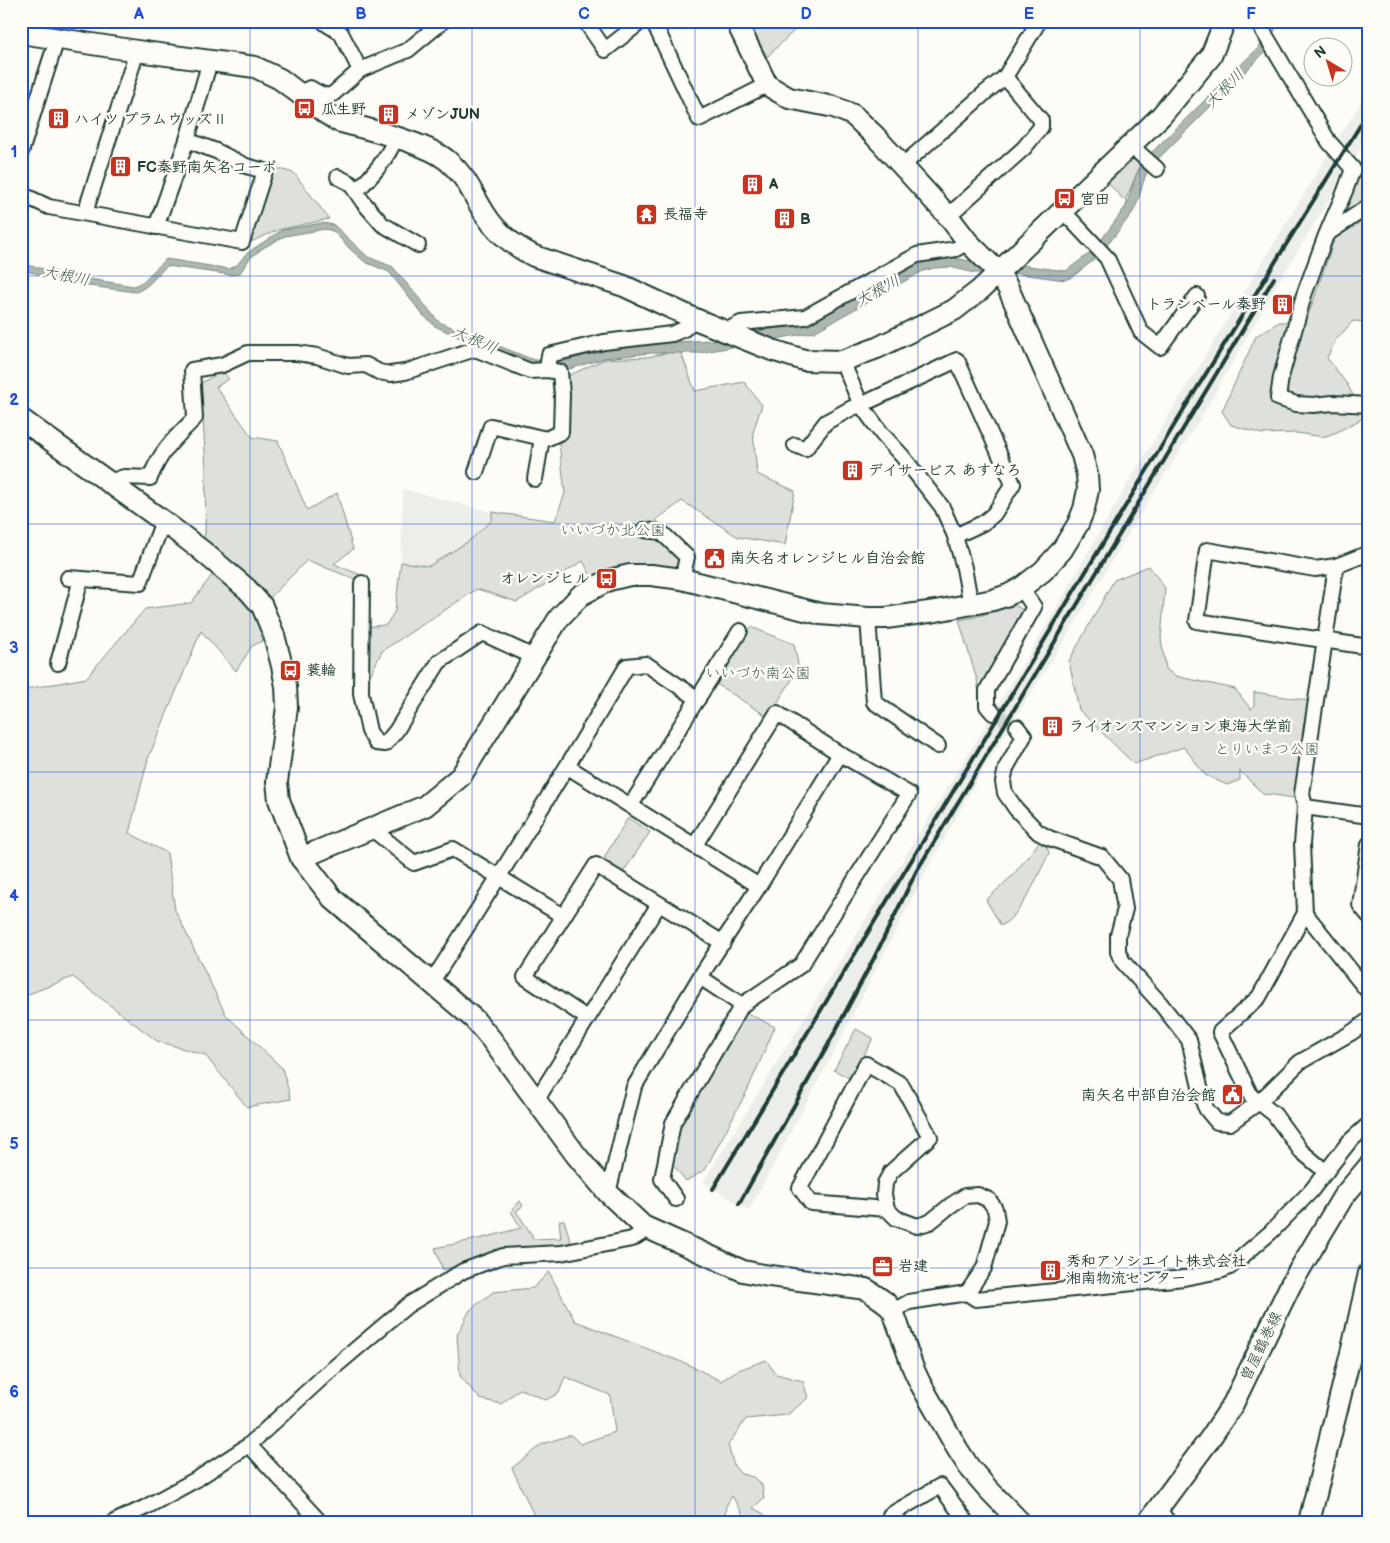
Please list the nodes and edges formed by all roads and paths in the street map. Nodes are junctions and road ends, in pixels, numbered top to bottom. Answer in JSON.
{"nodes":[{"id":1,"x":443,"y":21,"type":"edge"},
{"id":2,"x":585,"y":21,"type":"edge"},
{"id":3,"x":642,"y":21,"type":"edge"},
{"id":4,"x":653,"y":21,"type":"edge"},
{"id":5,"x":736,"y":21,"type":"edge"},
{"id":6,"x":1039,"y":21,"type":"edge"},
{"id":7,"x":1226,"y":21,"type":"edge"},
{"id":8,"x":325,"y":23,"type":"dead end"},
{"id":9,"x":1258,"y":24,"type":"edge"},
{"id":10,"x":21,"y":33,"type":"edge"},
{"id":11,"x":57,"y":39,"type":"junction"},
{"id":12,"x":137,"y":51,"type":"junction"},
{"id":13,"x":210,"y":60,"type":"junction"},
{"id":14,"x":360,"y":70,"type":"junction"},
{"id":15,"x":1005,"y":77,"type":"junction"},
{"id":16,"x":767,"y":85,"type":"junction"},
{"id":17,"x":300,"y":94,"type":"junction"},
{"id":18,"x":396,"y":138,"type":"junction"},
{"id":19,"x":187,"y":140,"type":"junction"},
{"id":20,"x":1137,"y":151,"type":"junction"},
{"id":21,"x":21,"y":152,"type":"edge"},
{"id":22,"x":902,"y":166,"type":"junction"},
{"id":23,"x":1157,"y":169,"type":"dead end"},
{"id":24,"x":338,"y":177,"type":"dead end"},
{"id":25,"x":356,"y":191,"type":"junction"},
{"id":26,"x":21,"y":194,"type":"edge"},
{"id":27,"x":1369,"y":206,"type":"edge"},
{"id":28,"x":1063,"y":211,"type":"junction"},
{"id":29,"x":85,"y":213,"type":"junction"},
{"id":30,"x":948,"y":216,"type":"junction"},
{"id":31,"x":156,"y":227,"type":"junction"},
{"id":32,"x":1326,"y":235,"type":"junction"},
{"id":33,"x":968,"y":242,"type":"junction"},
{"id":34,"x":418,"y":245,"type":"dead end"},
{"id":35,"x":999,"y":273,"type":"junction"},
{"id":36,"x":1197,"y":296,"type":"dead end"},
{"id":37,"x":695,"y":319,"type":"junction"},
{"id":38,"x":728,"y":333,"type":"junction"},
{"id":39,"x":842,"y":361,"type":"junction"},
{"id":40,"x":548,"y":364,"type":"junction"},
{"id":41,"x":861,"y":405,"type":"junction"},
{"id":42,"x":1369,"y":405,"type":"edge"},
{"id":43,"x":21,"y":419,"type":"edge"},
{"id":44,"x":542,"y":438,"type":"junction"},
{"id":45,"x":805,"y":450,"type":"dead end"},
{"id":46,"x":476,"y":472,"type":"dead end"},
{"id":47,"x":534,"y":479,"type":"dead end"},
{"id":48,"x":109,"y":482,"type":"junction"},
{"id":49,"x":164,"y":521,"type":"junction"},
{"id":50,"x":644,"y":530,"type":"dead end"},
{"id":51,"x":955,"y":536,"type":"junction"},
{"id":52,"x":1369,"y":553,"type":"edge"},
{"id":53,"x":1336,"y":566,"type":"junction"},
{"id":54,"x":682,"y":579,"type":"junction"},
{"id":55,"x":362,"y":583,"type":"dead end"},
{"id":56,"x":1021,"y":588,"type":"junction"},
{"id":57,"x":971,"y":605,"type":"junction"},
{"id":58,"x":868,"y":618,"type":"junction"},
{"id":59,"x":740,"y":631,"type":"dead end"},
{"id":60,"x":1326,"y":640,"type":"junction"},
{"id":61,"x":1369,"y":647,"type":"edge"},
{"id":62,"x":534,"y":657,"type":"junction"},
{"id":63,"x":58,"y":662,"type":"dead end"},
{"id":64,"x":698,"y":699,"type":"junction"},
{"id":65,"x":993,"y":713,"type":"tunnel mouth"},
{"id":66,"x":1017,"y":727,"type":"dead end"},
{"id":67,"x":938,"y":746,"type":"dead end"},
{"id":68,"x":840,"y":754,"type":"junction"},
{"id":69,"x":568,"y":767,"type":"junction"},
{"id":70,"x":631,"y":805,"type":"junction"},
{"id":71,"x":1305,"y":807,"type":"junction"},
{"id":72,"x":1369,"y":816,"type":"edge"},
{"id":73,"x":371,"y":828,"type":"junction"},
{"id":74,"x":1369,"y":844,"type":"edge"},
{"id":75,"x":695,"y":845,"type":"junction"},
{"id":76,"x":302,"y":858,"type":"junction"},
{"id":77,"x":499,"y":877,"type":"junction"},
{"id":78,"x":759,"y":886,"type":"junction"},
{"id":79,"x":659,"y":904,"type":"junction"},
{"id":80,"x":1305,"y":913,"type":"junction"},
{"id":81,"x":563,"y":916,"type":"junction"},
{"id":82,"x":1369,"y":916,"type":"edge"},
{"id":83,"x":723,"y":943,"type":"junction"},
{"id":84,"x":700,"y":977,"type":"junction"},
{"id":85,"x":431,"y":983,"type":"junction"},
{"id":86,"x":1369,"y":993,"type":"edge"},
{"id":87,"x":742,"y":1005,"type":"junction"},
{"id":88,"x":587,"y":1018,"type":"junction"},
{"id":89,"x":1369,"y":1020,"type":"edge"},
{"id":90,"x":536,"y":1101,"type":"junction"},
{"id":91,"x":1259,"y":1102,"type":"junction"},
{"id":92,"x":1369,"y":1124,"type":"edge"},
{"id":93,"x":1369,"y":1166,"type":"edge"},
{"id":94,"x":1326,"y":1172,"type":"junction"},
{"id":95,"x":608,"y":1193,"type":"junction"},
{"id":96,"x":676,"y":1198,"type":"dead end"},
{"id":97,"x":888,"y":1209,"type":"junction"},
{"id":98,"x":648,"y":1228,"type":"junction"},
{"id":99,"x":1369,"y":1273,"type":"edge"},
{"id":100,"x":967,"y":1293,"type":"junction"},
{"id":101,"x":1365,"y":1307,"type":"edge"},
{"id":102,"x":893,"y":1312,"type":"junction"},
{"id":103,"x":249,"y":1445,"type":"junction"},
{"id":104,"x":1158,"y":1517,"type":"edge"},
{"id":105,"x":114,"y":1522,"type":"edge"},
{"id":106,"x":320,"y":1522,"type":"edge"},
{"id":107,"x":894,"y":1522,"type":"edge"},
{"id":108,"x":967,"y":1522,"type":"edge"},
{"id":109,"x":1020,"y":1522,"type":"edge"},
{"id":110,"x":1309,"y":1522,"type":"edge"}],
"edges":[{"from":1,"to":14,"type":"street"},
{"from":2,"to":3,"type":"street"},
{"from":4,"to":16,"type":"street"},
{"from":5,"to":16,"type":"street"},
{"from":6,"to":15,"type":"street"},
{"from":7,"to":20,"type":"street"},
{"from":8,"to":14,"type":"street"},
{"from":9,"to":32,"type":"street"},
{"from":10,"to":11,"type":"street"},
{"from":11,"to":12,"type":"street"},
{"from":11,"to":21,"type":"street"},
{"from":12,"to":13,"type":"street"},
{"from":12,"to":29,"type":"street"},
{"from":13,"to":17,"type":"street"},
{"from":13,"to":19,"type":"street"},
{"from":14,"to":17,"type":"street"},
{"from":15,"to":22,"type":"street"},
{"from":15,"to":30,"type":"street"},
{"from":16,"to":22,"type":"street"},
{"from":17,"to":18,"type":"street"},
{"from":18,"to":25,"type":"street"},
{"from":18,"to":37,"type":"street"},
{"from":19,"to":31,"type":"street"},
{"from":19,"to":31,"type":"street"},
{"from":20,"to":23,"type":"street"},
{"from":20,"to":28,"type":"street"},
{"from":22,"to":30,"type":"street"},
{"from":24,"to":25,"type":"street"},
{"from":25,"to":34,"type":"street"},
{"from":26,"to":29,"type":"street"},
{"from":27,"to":32,"type":"street"},
{"from":28,"to":35,"type":"street"},
{"from":28,"to":36,"type":"street"},
{"from":29,"to":31,"type":"street"},
{"from":30,"to":33,"type":"street"},
{"from":32,"to":42,"type":"street"},
{"from":33,"to":35,"type":"street"},
{"from":33,"to":38,"type":"street"},
{"from":35,"to":39,"type":"street"},
{"from":35,"to":56,"type":"street"},
{"from":37,"to":38,"type":"street"},
{"from":37,"to":40,"type":"street"},
{"from":38,"to":39,"type":"street"},
{"from":39,"to":41,"type":"street"},
{"from":40,"to":44,"type":"street"},
{"from":40,"to":48,"type":"street"},
{"from":41,"to":45,"type":"street"},
{"from":41,"to":51,"type":"street"},
{"from":41,"to":51,"type":"street"},
{"from":43,"to":48,"type":"street"},
{"from":44,"to":46,"type":"street"},
{"from":44,"to":47,"type":"street"},
{"from":48,"to":49,"type":"street"},
{"from":49,"to":63,"type":"street"},
{"from":49,"to":76,"type":"street"},
{"from":50,"to":54,"type":"street"},
{"from":51,"to":57,"type":"street"},
{"from":52,"to":53,"type":"street"},
{"from":53,"to":60,"type":"street"},
{"from":53,"to":60,"type":"street"},
{"from":54,"to":58,"type":"street"},
{"from":54,"to":62,"type":"street"},
{"from":55,"to":62,"type":"street"},
{"from":56,"to":57,"type":"street"},
{"from":56,"to":65,"type":"street"},
{"from":57,"to":58,"type":"street"},
{"from":58,"to":67,"type":"street"},
{"from":59,"to":64,"type":"street"},
{"from":60,"to":61,"type":"street"},
{"from":60,"to":71,"type":"street"},
{"from":62,"to":73,"type":"street"},
{"from":64,"to":69,"type":"street"},
{"from":64,"to":70,"type":"street"},
{"from":66,"to":91,"type":"street"},
{"from":68,"to":75,"type":"street"},
{"from":68,"to":78,"type":"street"},
{"from":68,"to":87,"type":"street"},
{"from":69,"to":70,"type":"street"},
{"from":69,"to":77,"type":"street"},
{"from":70,"to":75,"type":"street"},
{"from":71,"to":72,"type":"street"},
{"from":71,"to":80,"type":"street"},
{"from":73,"to":76,"type":"street"},
{"from":73,"to":77,"type":"street"},
{"from":74,"to":82,"type":"street"},
{"from":75,"to":78,"type":"street"},
{"from":76,"to":85,"type":"street"},
{"from":77,"to":81,"type":"street"},
{"from":77,"to":85,"type":"street"},
{"from":78,"to":83,"type":"street"},
{"from":79,"to":81,"type":"street"},
{"from":79,"to":83,"type":"street"},
{"from":79,"to":88,"type":"street"},
{"from":80,"to":86,"type":"street"},
{"from":80,"to":91,"type":"street"},
{"from":81,"to":88,"type":"street"},
{"from":83,"to":84,"type":"street"},
{"from":84,"to":87,"type":"street"},
{"from":84,"to":95,"type":"street"},
{"from":85,"to":90,"type":"street"},
{"from":87,"to":96,"type":"street"},
{"from":88,"to":90,"type":"street"},
{"from":89,"to":91,"type":"street"},
{"from":90,"to":95,"type":"street"},
{"from":91,"to":94,"type":"street"},
{"from":92,"to":94,"type":"street"},
{"from":93,"to":104,"type":"street","name":"曽屋鶴巻線"},
{"from":94,"to":100,"type":"street"},
{"from":95,"to":98,"type":"street"},
{"from":97,"to":97,"type":"street"},
{"from":97,"to":100,"type":"street"},
{"from":98,"to":102,"type":"street"},
{"from":98,"to":103,"type":"street"},
{"from":99,"to":101,"type":"street"},
{"from":100,"to":102,"type":"street"},
{"from":101,"to":110,"type":"street"},
{"from":102,"to":109,"type":"street"},
{"from":103,"to":105,"type":"street"},
{"from":103,"to":106,"type":"street"},
{"from":107,"to":108,"type":"street"}]}
